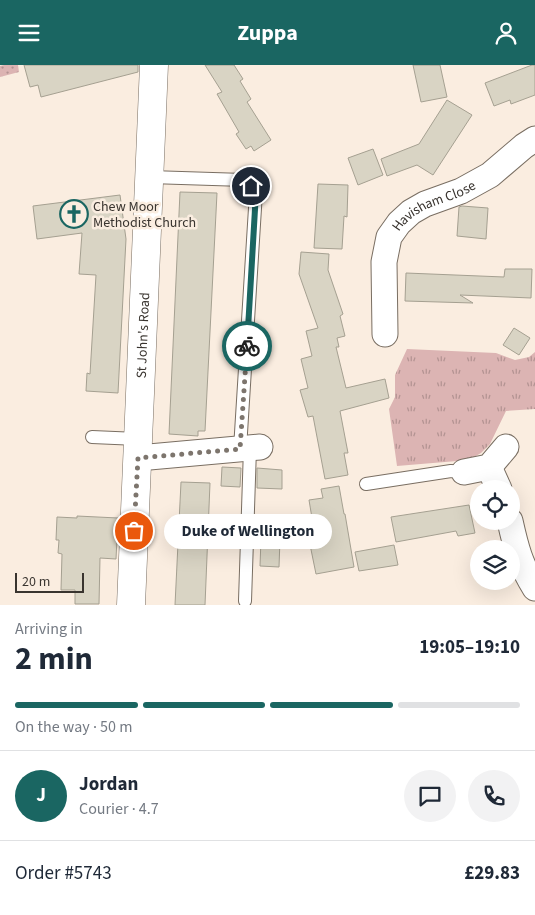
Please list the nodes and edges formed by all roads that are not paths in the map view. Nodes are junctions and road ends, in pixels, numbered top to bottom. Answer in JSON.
{"nodes":[{"id":1,"x":154,"y":65,"type":"edge"},
{"id":2,"x":535,"y":139,"type":"edge"},
{"id":3,"x":150,"y":177,"type":"junction"},
{"id":4,"x":385,"y":334,"type":"dead end"},
{"id":5,"x":92,"y":437,"type":"dead end"},
{"id":6,"x":506,"y":447,"type":"dead end"},
{"id":7,"x":138,"y":448,"type":"junction"},
{"id":8,"x":250,"y":448,"type":"junction"},
{"id":9,"x":464,"y":472,"type":"joint"},
{"id":10,"x":494,"y":478,"type":"edge"},
{"id":11,"x":366,"y":484,"type":"dead end"},
{"id":12,"x":512,"y":530,"type":"edge"},
{"id":13,"x":535,"y":588,"type":"edge"},
{"id":14,"x":245,"y":601,"type":"dead end"},
{"id":15,"x":131,"y":605,"type":"edge"}],
"edges":[{"from":1,"to":3,"type":"street","name":"St John's Road"},
{"from":2,"to":4,"type":"street","name":"Havisham Close"},
{"from":3,"to":7,"type":"street","name":"St John's Road"},
{"from":3,"to":8,"type":"lane"},
{"from":5,"to":7,"type":"lane"},
{"from":6,"to":10,"type":"street"},
{"from":7,"to":8,"type":"street"},
{"from":7,"to":15,"type":"street","name":"St John's Road"},
{"from":8,"to":14,"type":"lane"},
{"from":9,"to":10,"type":"street"},
{"from":9,"to":11,"type":"lane"},
{"from":12,"to":13,"type":"street"}]}
